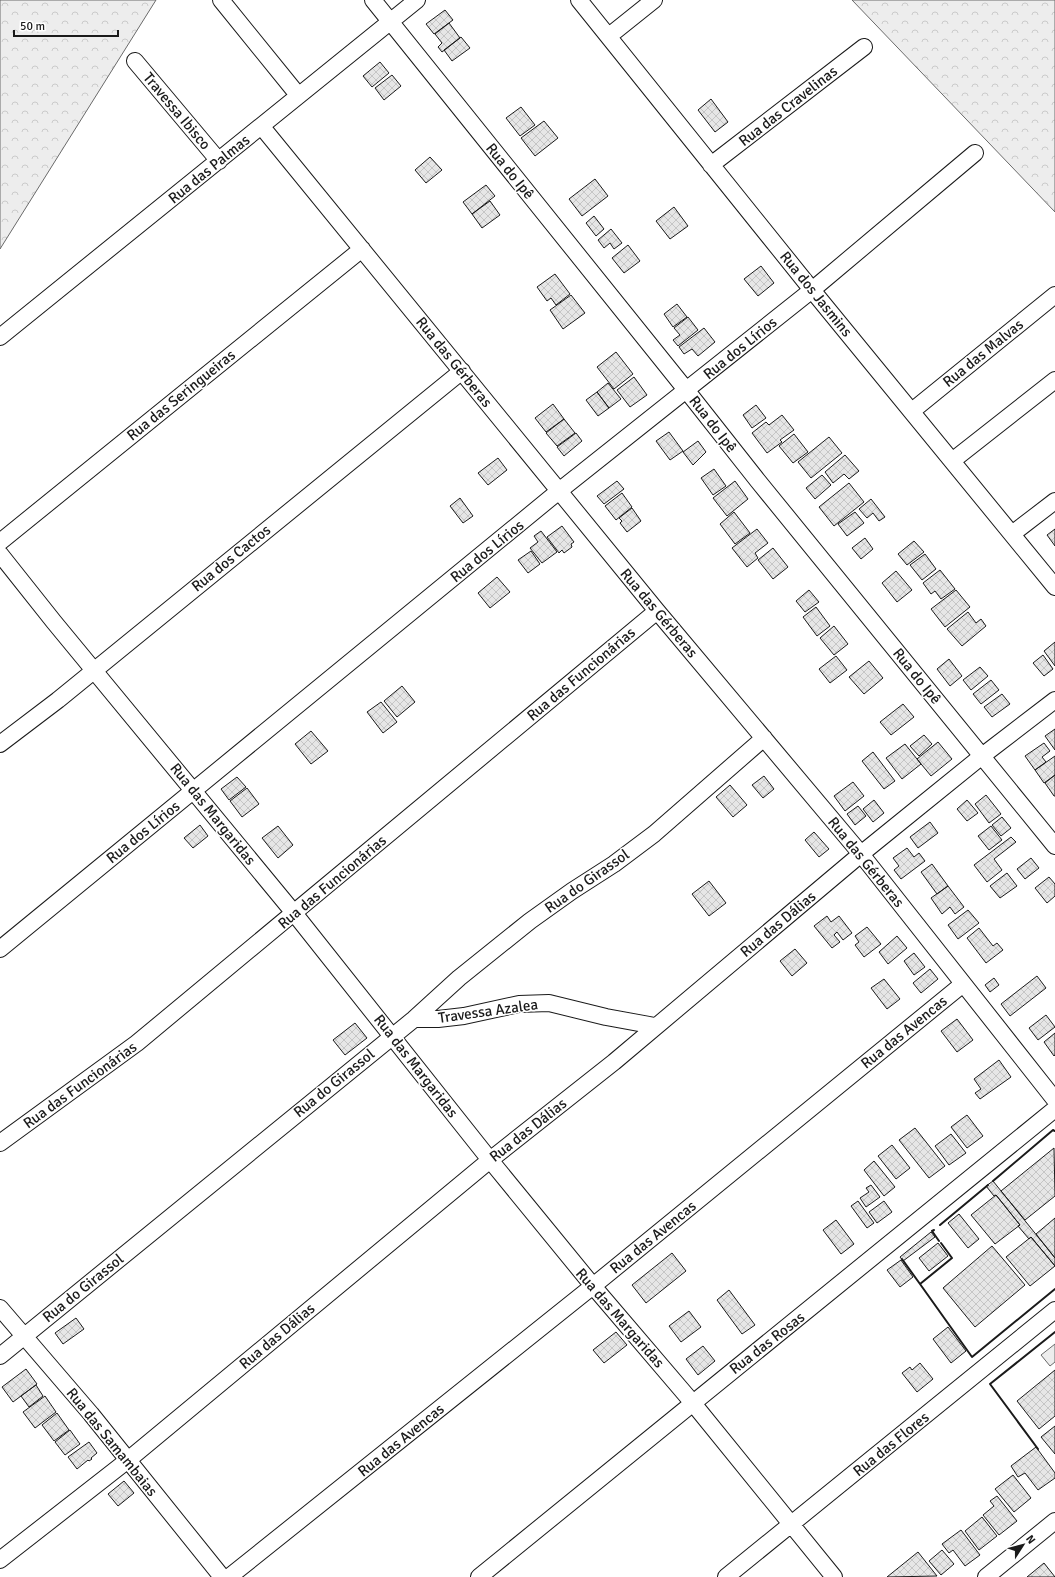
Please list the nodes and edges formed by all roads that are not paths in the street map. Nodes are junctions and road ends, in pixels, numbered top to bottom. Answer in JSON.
{"nodes":[{"id":1,"x":221,"y":0,"type":"edge"},
{"id":2,"x":373,"y":0,"type":"edge"},
{"id":3,"x":417,"y":0,"type":"edge"},
{"id":4,"x":579,"y":0,"type":"edge"},
{"id":5,"x":654,"y":0,"type":"edge"},
{"id":6,"x":391,"y":22,"type":"junction"},
{"id":7,"x":609,"y":36,"type":"junction"},
{"id":8,"x":864,"y":47,"type":"dead end"},
{"id":9,"x":135,"y":61,"type":"dead end"},
{"id":10,"x":298,"y":96,"type":"junction"},
{"id":11,"x":262,"y":126,"type":"junction"},
{"id":12,"x":975,"y":153,"type":"dead end"},
{"id":13,"x":219,"y":161,"type":"junction"},
{"id":14,"x":711,"y":165,"type":"junction"},
{"id":15,"x":362,"y":249,"type":"junction"},
{"id":16,"x":812,"y":290,"type":"junction"},
{"id":17,"x":1055,"y":295,"type":"edge"},
{"id":18,"x":0,"y":337,"type":"edge"},
{"id":19,"x":462,"y":371,"type":"junction"},
{"id":20,"x":1055,"y":380,"type":"edge"},
{"id":21,"x":687,"y":391,"type":"junction"},
{"id":22,"x":912,"y":411,"type":"junction"},
{"id":23,"x":952,"y":461,"type":"junction"},
{"id":24,"x":559,"y":491,"type":"junction"},
{"id":25,"x":1055,"y":501,"type":"edge"},
{"id":26,"x":1012,"y":534,"type":"junction"},
{"id":27,"x":0,"y":542,"type":"edge"},
{"id":28,"x":0,"y":554,"type":"edge"},
{"id":29,"x":1055,"y":587,"type":"edge"},
{"id":30,"x":657,"y":611,"type":"junction"},
{"id":31,"x":94,"y":670,"type":"junction"},
{"id":32,"x":1055,"y":700,"type":"edge"},
{"id":33,"x":764,"y":738,"type":"junction"},
{"id":34,"x":0,"y":744,"type":"edge"},
{"id":35,"x":982,"y":756,"type":"junction"},
{"id":36,"x":194,"y":791,"type":"junction"},
{"id":37,"x":1055,"y":846,"type":"edge"},
{"id":38,"x":861,"y":854,"type":"junction"},
{"id":39,"x":294,"y":913,"type":"junction"},
{"id":40,"x":0,"y":949,"type":"edge"},
{"id":41,"x":963,"y":984,"type":"junction"},
{"id":42,"x":414,"y":1019,"type":"junction"},
{"id":43,"x":655,"y":1026,"type":"junction"},
{"id":44,"x":392,"y":1036,"type":"junction"},
{"id":45,"x":1055,"y":1100,"type":"edge"},
{"id":46,"x":1055,"y":1108,"type":"edge"},
{"id":47,"x":0,"y":1144,"type":"edge"},
{"id":48,"x":490,"y":1160,"type":"junction"},
{"id":49,"x":593,"y":1286,"type":"junction"},
{"id":50,"x":0,"y":1308,"type":"edge"},
{"id":51,"x":1055,"y":1310,"type":"edge"},
{"id":52,"x":24,"y":1337,"type":"junction"},
{"id":53,"x":0,"y":1356,"type":"edge"},
{"id":54,"x":692,"y":1402,"type":"junction"},
{"id":55,"x":128,"y":1460,"type":"junction"},
{"id":56,"x":1055,"y":1521,"type":"edge"},
{"id":57,"x":792,"y":1524,"type":"junction"},
{"id":58,"x":0,"y":1560,"type":"edge"},
{"id":59,"x":222,"y":1577,"type":"edge"},
{"id":60,"x":229,"y":1577,"type":"edge"},
{"id":61,"x":479,"y":1577,"type":"edge"},
{"id":62,"x":726,"y":1577,"type":"edge"},
{"id":63,"x":834,"y":1577,"type":"edge"},
{"id":64,"x":986,"y":1577,"type":"edge"}],
"edges":[{"from":1,"to":10,"type":"street"},
{"from":2,"to":6,"type":"street","name":"Rua do Ipê"},
{"from":3,"to":6,"type":"street","name":"Rua das Palmas"},
{"from":4,"to":7,"type":"street","name":"Rua dos Jasmins"},
{"from":5,"to":7,"type":"street"},
{"from":6,"to":10,"type":"street","name":"Rua das Palmas"},
{"from":6,"to":21,"type":"street","name":"Rua do Ipê"},
{"from":7,"to":14,"type":"street","name":"Rua dos Jasmins"},
{"from":8,"to":14,"type":"street","name":"Rua das Cravelinas"},
{"from":9,"to":13,"type":"street","name":"Travessa Ibisco"},
{"from":10,"to":11,"type":"street","name":"Rua das Palmas"},
{"from":11,"to":13,"type":"street","name":"Rua das Palmas"},
{"from":11,"to":15,"type":"street","name":"Rua das Gérberas"},
{"from":12,"to":16,"type":"street","name":"Rua dos Lírios"},
{"from":13,"to":18,"type":"street","name":"Rua das Palmas"},
{"from":14,"to":16,"type":"street","name":"Rua dos Jasmins"},
{"from":15,"to":19,"type":"street","name":"Rua das Gérberas"},
{"from":15,"to":27,"type":"street","name":"Rua das Seringueiras"},
{"from":16,"to":21,"type":"street","name":"Rua dos Lírios"},
{"from":16,"to":22,"type":"street","name":"Rua dos Jasmins"},
{"from":17,"to":22,"type":"street","name":"Rua das Malvas"},
{"from":19,"to":24,"type":"street","name":"Rua das Gérberas"},
{"from":19,"to":31,"type":"street","name":"Rua dos Cactos"},
{"from":20,"to":23,"type":"street"},
{"from":21,"to":24,"type":"street","name":"Rua dos Lírios"},
{"from":21,"to":35,"type":"street","name":"Rua do Ipê"},
{"from":22,"to":23,"type":"street","name":"Rua dos Jasmins"},
{"from":23,"to":26,"type":"street","name":"Rua dos Jasmins"},
{"from":24,"to":30,"type":"street","name":"Rua das Gérberas"},
{"from":24,"to":36,"type":"street","name":"Rua dos Lírios"},
{"from":25,"to":26,"type":"street"},
{"from":26,"to":29,"type":"street","name":"Rua dos Jasmins"},
{"from":28,"to":31,"type":"street","name":"Rua das Margaridas"},
{"from":30,"to":33,"type":"street","name":"Rua das Gérberas"},
{"from":30,"to":39,"type":"street","name":"Rua das Funcionárias"},
{"from":31,"to":34,"type":"street","name":"Rua dos Cactos"},
{"from":31,"to":36,"type":"street","name":"Rua das Margaridas"},
{"from":32,"to":35,"type":"street","name":"Rua das Dálias"},
{"from":33,"to":38,"type":"street","name":"Rua das Gérberas"},
{"from":33,"to":42,"type":"street","name":"Rua do Girassol"},
{"from":35,"to":37,"type":"street","name":"Rua do Ipê"},
{"from":35,"to":38,"type":"street","name":"Rua das Dálias"},
{"from":36,"to":39,"type":"street","name":"Rua das Margaridas"},
{"from":36,"to":40,"type":"street","name":"Rua dos Lírios"},
{"from":38,"to":41,"type":"street","name":"Rua das Gérberas"},
{"from":38,"to":43,"type":"street","name":"Rua das Dálias"},
{"from":39,"to":44,"type":"street","name":"Rua das Margaridas"},
{"from":39,"to":47,"type":"street","name":"Rua das Funcionárias"},
{"from":41,"to":45,"type":"street","name":"Rua das Gérberas"},
{"from":41,"to":49,"type":"street","name":"Rua das Avencas"},
{"from":42,"to":43,"type":"street","name":"Travessa Azalea"},
{"from":42,"to":44,"type":"street","name":"Rua do Girassol"},
{"from":43,"to":48,"type":"street","name":"Rua das Dálias"},
{"from":44,"to":48,"type":"street","name":"Rua das Margaridas"},
{"from":44,"to":52,"type":"street","name":"Rua do Girassol"},
{"from":46,"to":54,"type":"street","name":"Rua das Rosas"},
{"from":48,"to":49,"type":"street","name":"Rua das Margaridas"},
{"from":48,"to":55,"type":"street","name":"Rua das Dálias"},
{"from":49,"to":54,"type":"street","name":"Rua das Margaridas"},
{"from":49,"to":60,"type":"street","name":"Rua das Avencas"},
{"from":50,"to":52,"type":"street","name":"Rua das Samambaias"},
{"from":51,"to":57,"type":"street","name":"Rua das Flores"},
{"from":52,"to":53,"type":"street","name":"Rua do Girassol"},
{"from":52,"to":55,"type":"street","name":"Rua das Samambaias"},
{"from":54,"to":57,"type":"street","name":"Rua das Margaridas"},
{"from":54,"to":61,"type":"street","name":"Rua das Rosas"},
{"from":55,"to":58,"type":"street","name":"Rua das Dálias"},
{"from":55,"to":59,"type":"street","name":"Rua das Samambaias"},
{"from":56,"to":64,"type":"street"},
{"from":57,"to":62,"type":"street","name":"Rua das Flores"},
{"from":57,"to":63,"type":"street","name":"Rua das Margaridas"}]}
